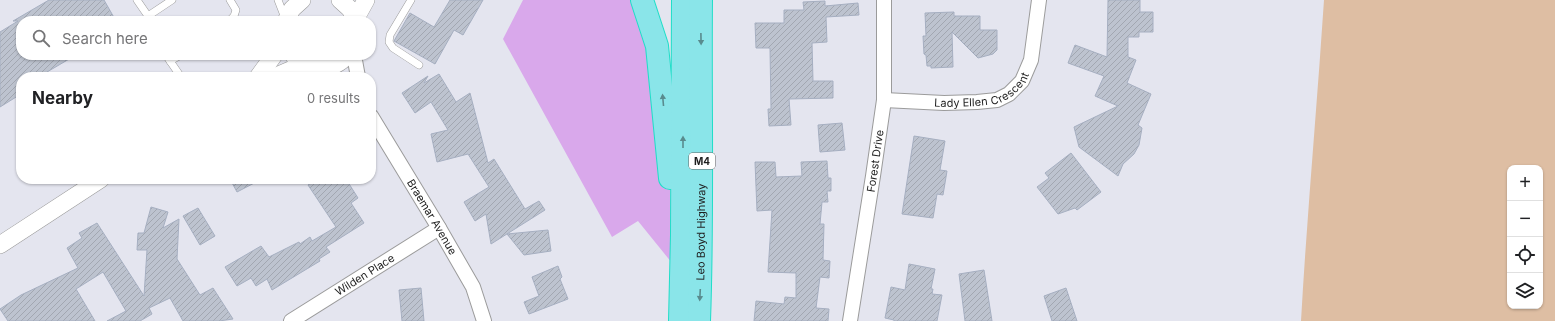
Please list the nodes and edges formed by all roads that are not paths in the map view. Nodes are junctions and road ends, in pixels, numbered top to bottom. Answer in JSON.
{"nodes":[{"id":1,"x":137,"y":0,"type":"edge"},
{"id":2,"x":172,"y":0,"type":"edge"},
{"id":3,"x":230,"y":0,"type":"edge"},
{"id":4,"x":278,"y":0,"type":"edge"},
{"id":5,"x":302,"y":0,"type":"edge"},
{"id":6,"x":340,"y":0,"type":"edge"},
{"id":7,"x":366,"y":0,"type":"edge"},
{"id":8,"x":411,"y":0,"type":"edge"},
{"id":9,"x":642,"y":0,"type":"edge"},
{"id":10,"x":683,"y":0,"type":"edge"},
{"id":11,"x":701,"y":0,"type":"edge"},
{"id":12,"x":884,"y":0,"type":"edge"},
{"id":13,"x":1039,"y":0,"type":"edge"},
{"id":14,"x":146,"y":16,"type":"edge"},
{"id":15,"x":150,"y":16,"type":"edge"},
{"id":16,"x":234,"y":16,"type":"edge"},
{"id":17,"x":284,"y":16,"type":"edge"},
{"id":18,"x":288,"y":16,"type":"edge"},
{"id":19,"x":354,"y":16,"type":"edge"},
{"id":20,"x":358,"y":16,"type":"edge"},
{"id":21,"x":169,"y":60,"type":"edge"},
{"id":22,"x":270,"y":60,"type":"edge"},
{"id":23,"x":297,"y":60,"type":"edge"},
{"id":24,"x":300,"y":60,"type":"edge"},
{"id":25,"x":343,"y":60,"type":"edge"},
{"id":26,"x":355,"y":60,"type":"edge"},
{"id":27,"x":419,"y":65,"type":"dead end"},
{"id":28,"x":178,"y":72,"type":"edge"},
{"id":29,"x":262,"y":72,"type":"edge"},
{"id":30,"x":281,"y":72,"type":"edge"},
{"id":31,"x":325,"y":72,"type":"edge"},
{"id":32,"x":357,"y":72,"type":"edge"},
{"id":33,"x":884,"y":100,"type":"junction"},
{"id":34,"x":376,"y":125,"type":"edge"},
{"id":35,"x":94,"y":184,"type":"edge"},
{"id":36,"x":439,"y":228,"type":"junction"},
{"id":37,"x":682,"y":235,"type":"junction"},
{"id":38,"x":0,"y":245,"type":"edge"},
{"id":39,"x":291,"y":321,"type":"edge"},
{"id":40,"x":484,"y":321,"type":"edge"},
{"id":41,"x":680,"y":321,"type":"edge"},
{"id":42,"x":699,"y":321,"type":"edge"},
{"id":43,"x":850,"y":321,"type":"edge"}],
"edges":[{"from":1,"to":14,"type":"lane"},
{"from":2,"to":15,"type":"lane"},
{"from":3,"to":16,"type":"lane"},
{"from":4,"to":17,"type":"lane"},
{"from":5,"to":18,"type":"street"},
{"from":6,"to":19,"type":"street"},
{"from":7,"to":20,"type":"street"},
{"from":8,"to":27,"type":"lane"},
{"from":37,"to":9,"type":"highway","one_way":true},
{"from":37,"to":10,"type":"highway","name":"Leo Boyd Highway","number":"M4","one_way":true},
{"from":11,"to":42,"type":"highway","name":"Leo Boyd Highway","number":"M4","one_way":true},
{"from":12,"to":33,"type":"street","name":"Forest Drive"},
{"from":13,"to":33,"type":"street","name":"Lady Ellen Crescent"},
{"from":21,"to":28,"type":"lane"},
{"from":22,"to":29,"type":"street"},
{"from":23,"to":30,"type":"street"},
{"from":24,"to":31,"type":"street"},
{"from":25,"to":31,"type":"street"},
{"from":26,"to":32,"type":"street"},
{"from":33,"to":43,"type":"street","name":"Forest Drive"},
{"from":34,"to":36,"type":"street","name":"Braemar Avenue"},
{"from":35,"to":38,"type":"street"},
{"from":36,"to":39,"type":"street","name":"Wilden Place"},
{"from":36,"to":40,"type":"street","name":"Braemar Avenue"},
{"from":37,"to":41,"type":"highway","name":"Leo Boyd Highway","number":"M4"}]}
